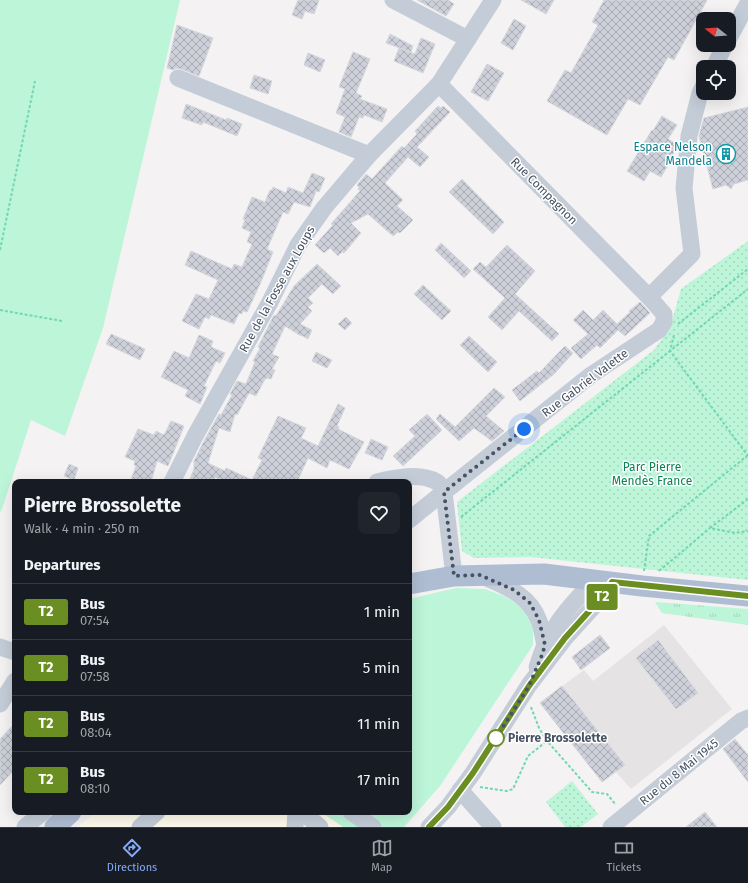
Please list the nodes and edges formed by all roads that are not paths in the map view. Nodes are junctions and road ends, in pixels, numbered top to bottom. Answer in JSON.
{"nodes":[{"id":1,"x":393,"y":0,"type":"edge"},
{"id":2,"x":493,"y":0,"type":"edge"},
{"id":3,"x":748,"y":3,"type":"edge"},
{"id":4,"x":736,"y":25,"type":"edge"},
{"id":5,"x":468,"y":39,"type":"junction"},
{"id":6,"x":178,"y":78,"type":"dead end"},
{"id":7,"x":439,"y":84,"type":"junction"},
{"id":8,"x":698,"y":100,"type":"edge"},
{"id":9,"x":369,"y":155,"type":"junction"},
{"id":10,"x":649,"y":297,"type":"junction"},
{"id":11,"x":174,"y":479,"type":"edge"},
{"id":12,"x":390,"y":479,"type":"edge"},
{"id":13,"x":444,"y":492,"type":"junction"},
{"id":14,"x":412,"y":518,"type":"edge"},
{"id":15,"x":480,"y":575,"type":"junction"},
{"id":16,"x":454,"y":576,"type":"junction"},
{"id":17,"x":604,"y":581,"type":"junction"},
{"id":18,"x":412,"y":583,"type":"edge"},
{"id":19,"x":748,"y":596,"type":"edge"},
{"id":20,"x":545,"y":645,"type":"junction"},
{"id":21,"x":0,"y":647,"type":"edge"},
{"id":22,"x":12,"y":651,"type":"edge"},
{"id":23,"x":12,"y":686,"type":"edge"},
{"id":24,"x":529,"y":686,"type":"junction"},
{"id":25,"x":0,"y":704,"type":"edge"},
{"id":26,"x":748,"y":718,"type":"edge"},
{"id":27,"x":465,"y":795,"type":"junction"},
{"id":28,"x":39,"y":815,"type":"edge"},
{"id":29,"x":68,"y":815,"type":"edge"},
{"id":30,"x":154,"y":815,"type":"edge"},
{"id":31,"x":296,"y":815,"type":"edge"},
{"id":32,"x":306,"y":815,"type":"edge"},
{"id":33,"x":356,"y":815,"type":"edge"},
{"id":34,"x":25,"y":827,"type":"edge"},
{"id":35,"x":55,"y":827,"type":"edge"},
{"id":36,"x":140,"y":827,"type":"edge"},
{"id":37,"x":295,"y":827,"type":"edge"},
{"id":38,"x":320,"y":827,"type":"edge"},
{"id":39,"x":373,"y":827,"type":"edge"},
{"id":40,"x":429,"y":827,"type":"edge"},
{"id":41,"x":493,"y":827,"type":"edge"},
{"id":42,"x":611,"y":827,"type":"edge"}],
"edges":[{"from":1,"to":5,"type":"street"},
{"from":2,"to":5,"type":"street","name":"Rue de la Fosse aux Loups"},
{"from":3,"to":4,"type":"street"},
{"from":5,"to":7,"type":"street","name":"Rue de la Fosse aux Loups"},
{"from":6,"to":9,"type":"street"},
{"from":7,"to":9,"type":"street","name":"Rue de la Fosse aux Loups"},
{"from":7,"to":10,"type":"street","name":"Rue Compagnon"},
{"from":8,"to":10,"type":"street"},
{"from":9,"to":11,"type":"street","name":"Rue de la Fosse aux Loups"},
{"from":10,"to":13,"type":"street","name":"Rue Gabriel Valette"},
{"from":12,"to":13,"type":"street"},
{"from":13,"to":14,"type":"street"},
{"from":13,"to":16,"type":"street"},
{"from":15,"to":16,"type":"main road"},
{"from":15,"to":17,"type":"main road"},
{"from":15,"to":20,"type":"street"},
{"from":16,"to":18,"type":"main road"},
{"from":17,"to":19,"type":"main road"},
{"from":17,"to":20,"type":"street"},
{"from":17,"to":24,"type":"street"},
{"from":20,"to":24,"type":"street"},
{"from":21,"to":22,"type":"street"},
{"from":23,"to":25,"type":"street"},
{"from":24,"to":27,"type":"street"},
{"from":26,"to":42,"type":"street","name":"Rue du 8 Mai 1945"},
{"from":27,"to":40,"type":"street"},
{"from":27,"to":41,"type":"street"},
{"from":28,"to":34,"type":"street"},
{"from":29,"to":35,"type":"main road"},
{"from":30,"to":36,"type":"street"},
{"from":31,"to":37,"type":"street"},
{"from":32,"to":38,"type":"street"},
{"from":33,"to":39,"type":"street"}]}
